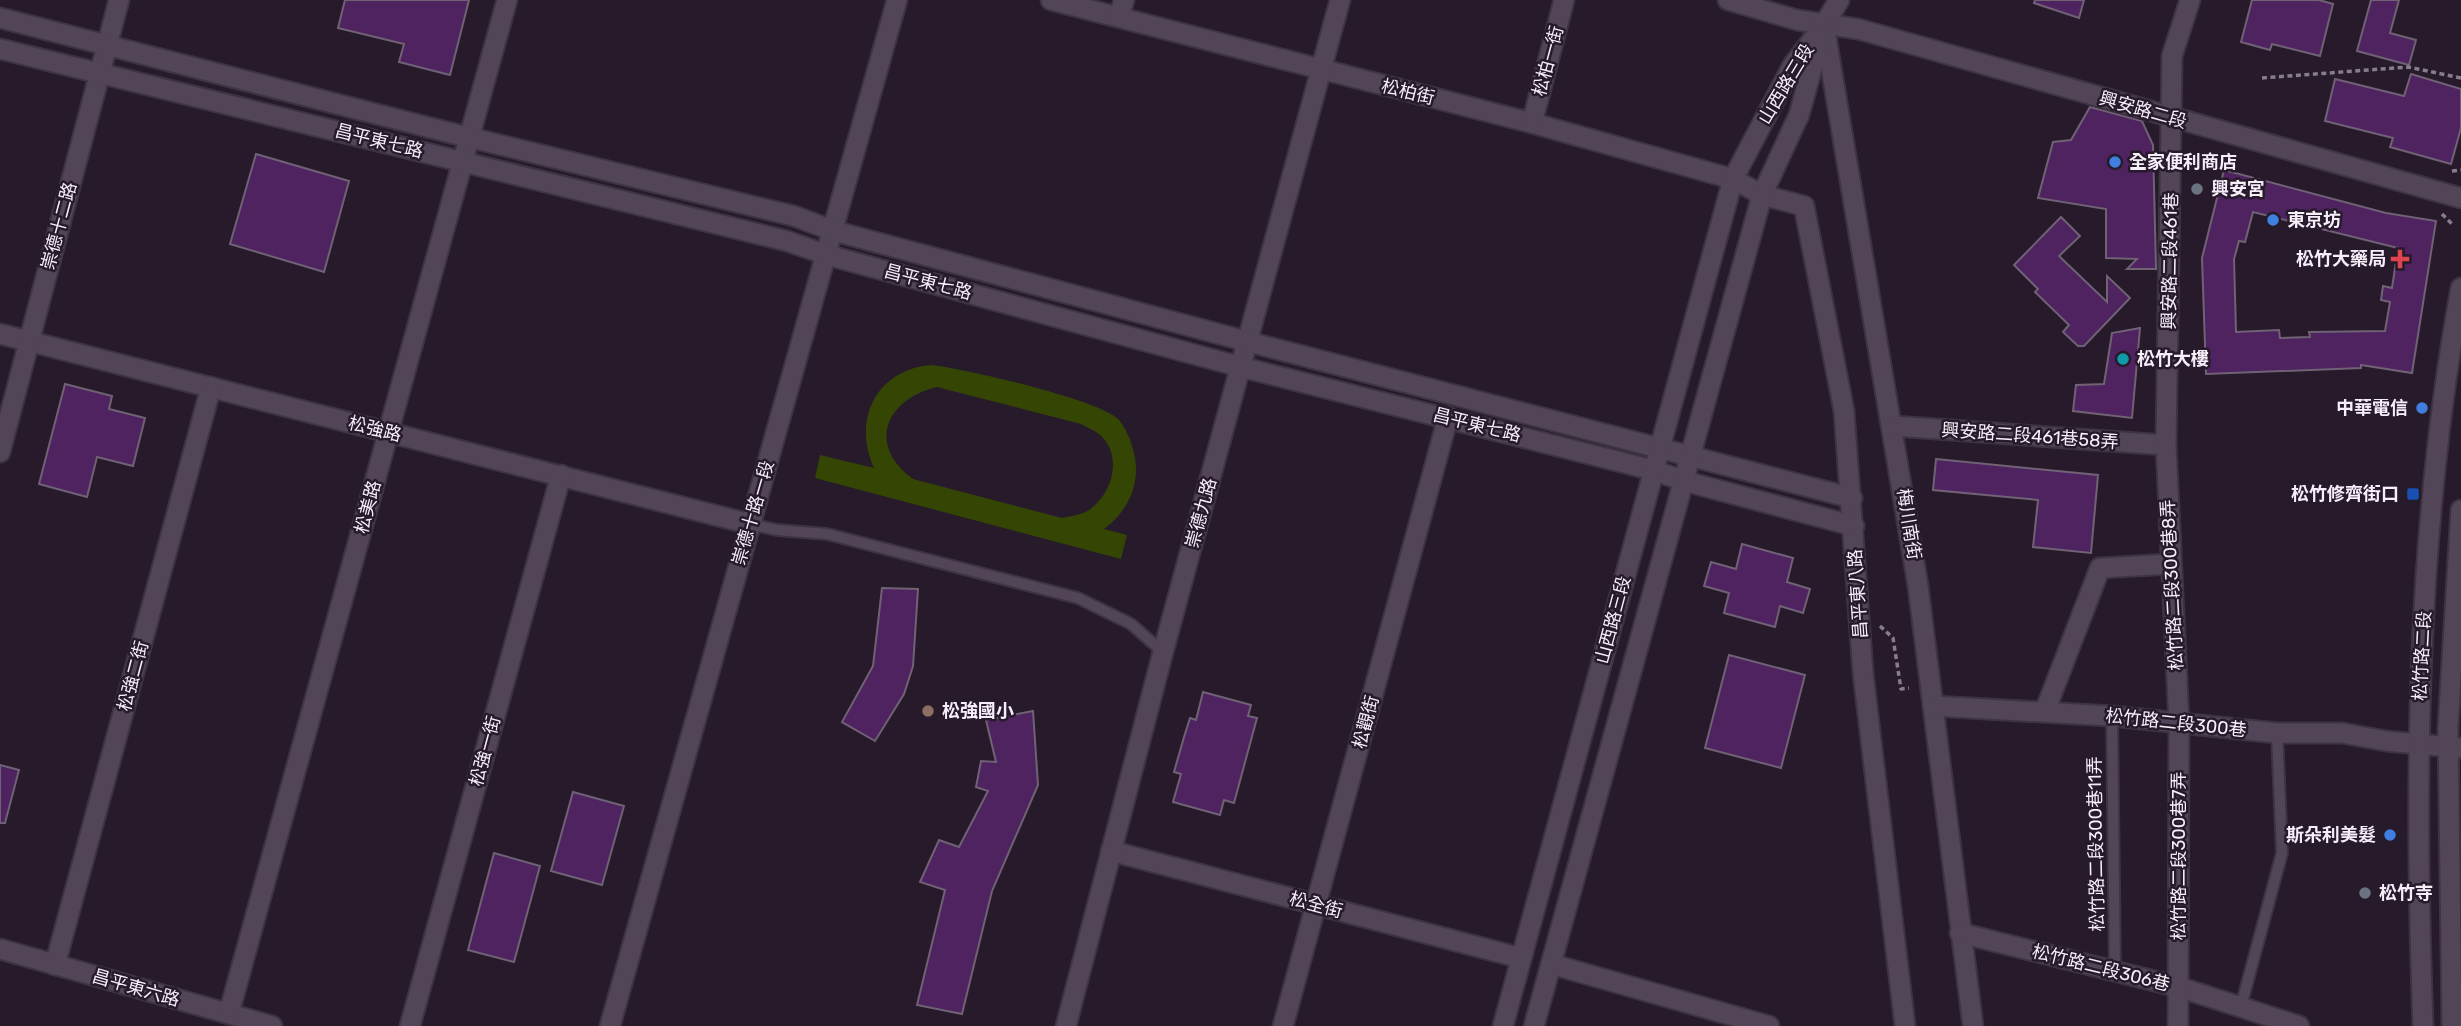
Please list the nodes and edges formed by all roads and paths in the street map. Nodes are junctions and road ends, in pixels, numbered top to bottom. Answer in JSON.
{"nodes":[{"id":1,"x":119,"y":0,"type":"edge"},
{"id":2,"x":507,"y":0,"type":"edge"},
{"id":3,"x":897,"y":0,"type":"edge"},
{"id":4,"x":1051,"y":0,"type":"edge"},
{"id":5,"x":1340,"y":0,"type":"edge"},
{"id":6,"x":1564,"y":0,"type":"edge"},
{"id":7,"x":1728,"y":0,"type":"edge"},
{"id":8,"x":1839,"y":0,"type":"edge"},
{"id":9,"x":2190,"y":0,"type":"edge"},
{"id":10,"x":1122,"y":9,"type":"edge"},
{"id":11,"x":0,"y":18,"type":"edge"},
{"id":12,"x":1824,"y":25,"type":"junction"},
{"id":13,"x":107,"y":47,"type":"junction"},
{"id":14,"x":0,"y":49,"type":"edge"},
{"id":15,"x":1321,"y":71,"type":"junction"},
{"id":16,"x":99,"y":74,"type":"junction"},
{"id":17,"x":2262,"y":78,"type":"dead end"},
{"id":18,"x":2461,"y":78,"type":"edge"},
{"id":19,"x":2173,"y":119,"type":"junction"},
{"id":20,"x":1532,"y":122,"type":"junction"},
{"id":21,"x":470,"y":138,"type":"junction"},
{"id":22,"x":463,"y":162,"type":"junction"},
{"id":23,"x":2461,"y":170,"type":"edge"},
{"id":24,"x":2452,"y":171,"type":"dead end"},
{"id":25,"x":1733,"y":179,"type":"junction"},
{"id":26,"x":1762,"y":195,"type":"junction"},
{"id":27,"x":2461,"y":198,"type":"edge"},
{"id":28,"x":2442,"y":214,"type":"dead end"},
{"id":29,"x":2453,"y":225,"type":"dead end"},
{"id":30,"x":834,"y":231,"type":"junction"},
{"id":31,"x":827,"y":255,"type":"junction"},
{"id":32,"x":2461,"y":288,"type":"edge"},
{"id":33,"x":0,"y":334,"type":"edge"},
{"id":34,"x":29,"y":342,"type":"junction"},
{"id":35,"x":1249,"y":342,"type":"junction"},
{"id":36,"x":1241,"y":367,"type":"junction"},
{"id":37,"x":211,"y":387,"type":"junction"},
{"id":38,"x":1448,"y":417,"type":"junction"},
{"id":39,"x":1893,"y":426,"type":"junction"},
{"id":40,"x":389,"y":433,"type":"junction"},
{"id":41,"x":2166,"y":445,"type":"junction"},
{"id":42,"x":1660,"y":447,"type":"junction"},
{"id":43,"x":0,"y":452,"type":"edge"},
{"id":44,"x":1690,"y":454,"type":"junction"},
{"id":45,"x":1654,"y":470,"type":"junction"},
{"id":46,"x":561,"y":475,"type":"junction"},
{"id":47,"x":1684,"y":481,"type":"junction"},
{"id":48,"x":1852,"y":498,"type":"junction"},
{"id":49,"x":2461,"y":510,"type":"edge"},
{"id":50,"x":750,"y":524,"type":"junction"},
{"id":51,"x":1854,"y":526,"type":"junction"},
{"id":52,"x":2171,"y":564,"type":"junction"},
{"id":53,"x":1880,"y":626,"type":"dead end"},
{"id":54,"x":1163,"y":652,"type":"junction"},
{"id":55,"x":1909,"y":688,"type":"dead end"},
{"id":56,"x":1933,"y":706,"type":"junction"},
{"id":57,"x":2045,"y":711,"type":"junction"},
{"id":58,"x":2112,"y":716,"type":"junction"},
{"id":59,"x":2179,"y":724,"type":"junction"},
{"id":60,"x":2277,"y":733,"type":"junction"},
{"id":61,"x":2419,"y":744,"type":"junction"},
{"id":62,"x":2455,"y":748,"type":"edge"},
{"id":63,"x":1111,"y":851,"type":"junction"},
{"id":64,"x":1316,"y":905,"type":"junction"},
{"id":65,"x":2455,"y":928,"type":"edge"},
{"id":66,"x":1960,"y":933,"type":"junction"},
{"id":67,"x":0,"y":949,"type":"edge"},
{"id":68,"x":1521,"y":958,"type":"junction"},
{"id":69,"x":1551,"y":964,"type":"junction"},
{"id":70,"x":55,"y":965,"type":"junction"},
{"id":71,"x":2115,"y":972,"type":"junction"},
{"id":72,"x":2179,"y":988,"type":"junction"},
{"id":73,"x":2241,"y":1006,"type":"junction"},
{"id":74,"x":229,"y":1013,"type":"junction"},
{"id":75,"x":1731,"y":1021,"type":"edge"},
{"id":76,"x":272,"y":1026,"type":"edge"},
{"id":77,"x":410,"y":1026,"type":"edge"},
{"id":78,"x":610,"y":1026,"type":"edge"},
{"id":79,"x":1066,"y":1026,"type":"edge"},
{"id":80,"x":1283,"y":1026,"type":"edge"},
{"id":81,"x":1503,"y":1026,"type":"edge"},
{"id":82,"x":1534,"y":1026,"type":"edge"},
{"id":83,"x":1769,"y":1026,"type":"edge"},
{"id":84,"x":1905,"y":1026,"type":"edge"},
{"id":85,"x":1973,"y":1026,"type":"edge"},
{"id":86,"x":2178,"y":1026,"type":"edge"},
{"id":87,"x":2299,"y":1026,"type":"edge"},
{"id":88,"x":2423,"y":1026,"type":"edge"},
{"id":89,"x":2452,"y":1026,"type":"edge"}],
"edges":[{"from":1,"to":13,"type":"street","name":"崇德十二路"},
{"from":2,"to":21,"type":"street","name":"松美路"},
{"from":3,"to":30,"type":"street","name":"崇德十路一段"},
{"from":4,"to":10,"type":"street","name":"松柏街"},
{"from":5,"to":15,"type":"street","name":"崇德九路"},
{"from":6,"to":20,"type":"street","name":"松柏一街"},
{"from":7,"to":12,"type":"street"},
{"from":8,"to":12,"type":"street"},
{"from":9,"to":19,"type":"street","name":"興安路二段461巷"},
{"from":10,"to":15,"type":"street","name":"松柏街"},
{"from":11,"to":13,"type":"street","name":"昌平東七路"},
{"from":12,"to":19,"type":"street","name":"興安路二段"},
{"from":12,"to":25,"type":"street","name":"山西路三段"},
{"from":12,"to":26,"type":"street","name":"山西路三段"},
{"from":12,"to":39,"type":"street","name":"梅川南街"},
{"from":13,"to":16,"type":"street","name":"崇德十二路"},
{"from":13,"to":21,"type":"street","name":"昌平東七路"},
{"from":14,"to":16,"type":"street","name":"昌平東七路"},
{"from":15,"to":20,"type":"street","name":"松柏街"},
{"from":15,"to":35,"type":"street","name":"崇德九路"},
{"from":16,"to":22,"type":"street","name":"昌平東七路"},
{"from":16,"to":34,"type":"street","name":"崇德十二路"},
{"from":17,"to":18,"type":"path"},
{"from":19,"to":27,"type":"street","name":"興安路二段"},
{"from":19,"to":41,"type":"street","name":"興安路二段461巷"},
{"from":20,"to":25,"type":"street","name":"松柏街"},
{"from":21,"to":22,"type":"street","name":"松美路"},
{"from":21,"to":30,"type":"street","name":"昌平東七路"},
{"from":22,"to":31,"type":"street","name":"昌平東七路"},
{"from":22,"to":40,"type":"street","name":"松美路"},
{"from":23,"to":24,"type":"path"},
{"from":25,"to":26,"type":"street","name":"松柏街"},
{"from":25,"to":42,"type":"street","name":"山西路三段"},
{"from":26,"to":44,"type":"street","name":"山西路三段"},
{"from":26,"to":48,"type":"street","name":"昌平東八路"},
{"from":28,"to":29,"type":"path"},
{"from":30,"to":31,"type":"street","name":"崇德十路一段"},
{"from":30,"to":35,"type":"street","name":"昌平東七路"},
{"from":31,"to":36,"type":"street","name":"昌平東七路"},
{"from":31,"to":50,"type":"street","name":"崇德十路一段"},
{"from":32,"to":61,"type":"street","name":"松竹路二段"},
{"from":33,"to":34,"type":"street","name":"松強路"},
{"from":34,"to":37,"type":"street","name":"松強路"},
{"from":34,"to":43,"type":"street","name":"崇德十二路"},
{"from":35,"to":36,"type":"street","name":"崇德九路"},
{"from":35,"to":42,"type":"street","name":"昌平東七路"},
{"from":36,"to":38,"type":"street","name":"昌平東七路"},
{"from":36,"to":54,"type":"street","name":"崇德九路"},
{"from":37,"to":40,"type":"street","name":"松強路"},
{"from":37,"to":70,"type":"street","name":"松強二街"},
{"from":38,"to":45,"type":"street","name":"昌平東七路"},
{"from":38,"to":64,"type":"street","name":"松觀街"},
{"from":39,"to":41,"type":"street","name":"興安路二段461巷58弄"},
{"from":39,"to":56,"type":"street","name":"梅川南街"},
{"from":40,"to":46,"type":"street","name":"松強路"},
{"from":40,"to":74,"type":"street","name":"松美路"},
{"from":41,"to":52,"type":"street","name":"松竹路二段300巷8弄"},
{"from":42,"to":44,"type":"street","name":"昌平東七路"},
{"from":42,"to":45,"type":"street","name":"山西路三段"},
{"from":44,"to":47,"type":"street","name":"山西路三段"},
{"from":44,"to":48,"type":"street","name":"昌平東七路"},
{"from":45,"to":47,"type":"street","name":"昌平東七路"},
{"from":45,"to":68,"type":"street","name":"山西路三段"},
{"from":46,"to":50,"type":"street","name":"松強路"},
{"from":46,"to":77,"type":"street","name":"松強一街"},
{"from":47,"to":51,"type":"street","name":"昌平東七路"},
{"from":47,"to":69,"type":"street","name":"山西路三段"},
{"from":48,"to":51,"type":"street","name":"昌平東八路"},
{"from":49,"to":62,"type":"street","name":"松竹路二段"},
{"from":50,"to":54,"type":"lane"},
{"from":50,"to":78,"type":"street","name":"崇德十路一段"},
{"from":51,"to":84,"type":"street","name":"昌平東八路"},
{"from":52,"to":57,"type":"street"},
{"from":52,"to":59,"type":"street","name":"松竹路二段300巷8弄"},
{"from":53,"to":55,"type":"path"},
{"from":54,"to":63,"type":"street","name":"崇德九路"},
{"from":56,"to":57,"type":"street","name":"松竹路二段300巷"},
{"from":56,"to":66,"type":"street","name":"梅川南街"},
{"from":57,"to":58,"type":"street","name":"松竹路二段300巷"},
{"from":58,"to":59,"type":"street","name":"松竹路二段300巷"},
{"from":58,"to":71,"type":"lane","name":"松竹路二段300巷11弄"},
{"from":59,"to":60,"type":"street","name":"松竹路二段300巷"},
{"from":59,"to":72,"type":"street","name":"松竹路二段300巷7弄"},
{"from":60,"to":61,"type":"street","name":"松竹路二段300巷"},
{"from":60,"to":73,"type":"lane"},
{"from":61,"to":62,"type":"street","name":"松竹路二段300巷"},
{"from":61,"to":88,"type":"street","name":"松竹路二段"},
{"from":62,"to":65,"type":"street","name":"松竹路二段"},
{"from":63,"to":64,"type":"street","name":"松全街"},
{"from":63,"to":79,"type":"street","name":"崇德九路"},
{"from":64,"to":68,"type":"street","name":"松全街"},
{"from":64,"to":80,"type":"street","name":"松觀街"},
{"from":65,"to":89,"type":"street","name":"松竹路二段"},
{"from":66,"to":71,"type":"street","name":"松竹路二段306巷"},
{"from":66,"to":85,"type":"street","name":"梅川南街"},
{"from":67,"to":70,"type":"street","name":"昌平東六路"},
{"from":68,"to":81,"type":"street","name":"山西路三段"},
{"from":69,"to":75,"type":"street"},
{"from":69,"to":82,"type":"street","name":"山西路三段"},
{"from":70,"to":74,"type":"street","name":"昌平東六路"},
{"from":71,"to":72,"type":"street","name":"松竹路二段306巷"},
{"from":72,"to":73,"type":"street","name":"松竹路二段306巷"},
{"from":72,"to":86,"type":"street","name":"松竹路二段300巷7弄"},
{"from":73,"to":87,"type":"street","name":"松竹路二段306巷"},
{"from":74,"to":76,"type":"street","name":"昌平東六路"},
{"from":75,"to":83,"type":"street"}]}
